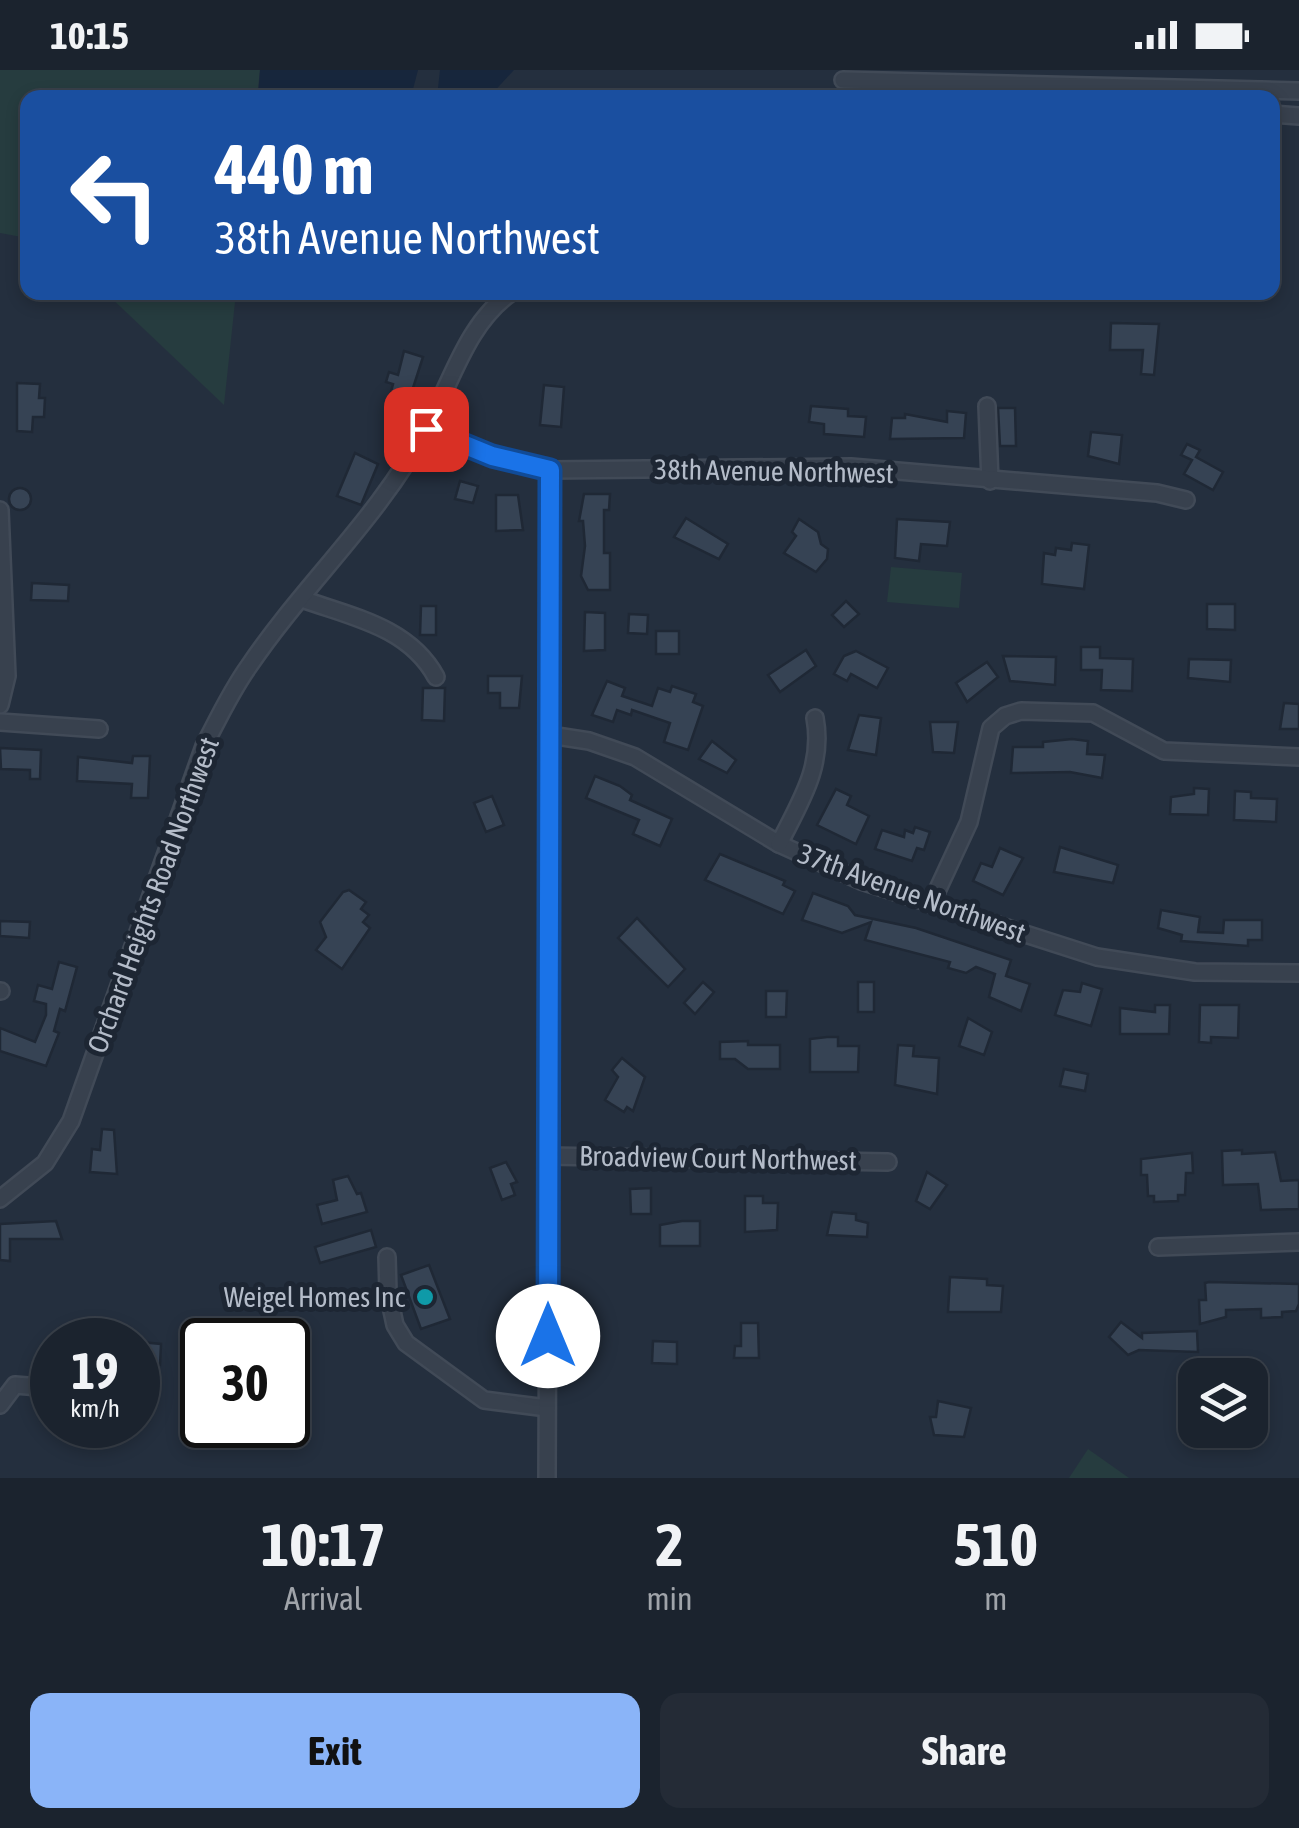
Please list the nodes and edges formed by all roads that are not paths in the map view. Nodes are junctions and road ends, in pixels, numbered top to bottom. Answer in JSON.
{"nodes":[{"id":1,"x":844,"y":75,"type":"edge"},
{"id":2,"x":1159,"y":87,"type":"junction"},
{"id":3,"x":1166,"y":90,"type":"edge"},
{"id":4,"x":1264,"y":90,"type":"edge"},
{"id":5,"x":504,"y":300,"type":"edge"},
{"id":6,"x":987,"y":406,"type":"dead end"},
{"id":7,"x":426,"y":429,"type":"junction"},
{"id":8,"x":550,"y":470,"type":"junction"},
{"id":9,"x":990,"y":481,"type":"junction"},
{"id":10,"x":1186,"y":500,"type":"dead end"},
{"id":11,"x":0,"y":510,"type":"edge"},
{"id":12,"x":302,"y":599,"type":"junction"},
{"id":13,"x":436,"y":677,"type":"dead end"},
{"id":14,"x":0,"y":705,"type":"edge"},
{"id":15,"x":815,"y":718,"type":"dead end"},
{"id":16,"x":0,"y":722,"type":"edge"},
{"id":17,"x":99,"y":730,"type":"dead end"},
{"id":18,"x":550,"y":735,"type":"junction"},
{"id":19,"x":1299,"y":757,"type":"edge"},
{"id":20,"x":779,"y":844,"type":"junction"},
{"id":21,"x":931,"y":904,"type":"junction"},
{"id":22,"x":1299,"y":974,"type":"edge"},
{"id":23,"x":547,"y":1156,"type":"junction"},
{"id":24,"x":888,"y":1162,"type":"dead end"},
{"id":25,"x":0,"y":1199,"type":"edge"},
{"id":26,"x":1299,"y":1242,"type":"edge"},
{"id":27,"x":1158,"y":1247,"type":"dead end"},
{"id":28,"x":387,"y":1257,"type":"dead end"},
{"id":29,"x":30,"y":1386,"type":"edge"},
{"id":30,"x":0,"y":1405,"type":"edge"},
{"id":31,"x":548,"y":1408,"type":"junction"},
{"id":32,"x":548,"y":1478,"type":"edge"}],
"edges":[{"from":1,"to":2,"type":"street"},
{"from":2,"to":3,"type":"street"},
{"from":2,"to":4,"type":"street"},
{"from":5,"to":7,"type":"street","name":"Orchard Heights Road Northwest"},
{"from":6,"to":9,"type":"street"},
{"from":7,"to":8,"type":"street","name":"38th Avenue Northwest"},
{"from":7,"to":12,"type":"street","name":"Orchard Heights Road Northwest"},
{"from":8,"to":9,"type":"street","name":"38th Avenue Northwest"},
{"from":8,"to":18,"type":"street"},
{"from":9,"to":10,"type":"street","name":"38th Avenue Northwest"},
{"from":11,"to":14,"type":"street"},
{"from":12,"to":13,"type":"street"},
{"from":12,"to":25,"type":"street","name":"Orchard Heights Road Northwest"},
{"from":15,"to":20,"type":"street"},
{"from":16,"to":17,"type":"street"},
{"from":18,"to":20,"type":"street","name":"37th Avenue Northwest"},
{"from":18,"to":23,"type":"street"},
{"from":19,"to":21,"type":"street"},
{"from":20,"to":21,"type":"street","name":"37th Avenue Northwest"},
{"from":21,"to":22,"type":"street","name":"37th Avenue Northwest"},
{"from":23,"to":24,"type":"street","name":"Broadview Court Northwest"},
{"from":23,"to":31,"type":"street"},
{"from":26,"to":27,"type":"street"},
{"from":28,"to":31,"type":"street"},
{"from":29,"to":30,"type":"street"},
{"from":31,"to":32,"type":"street"}]}
